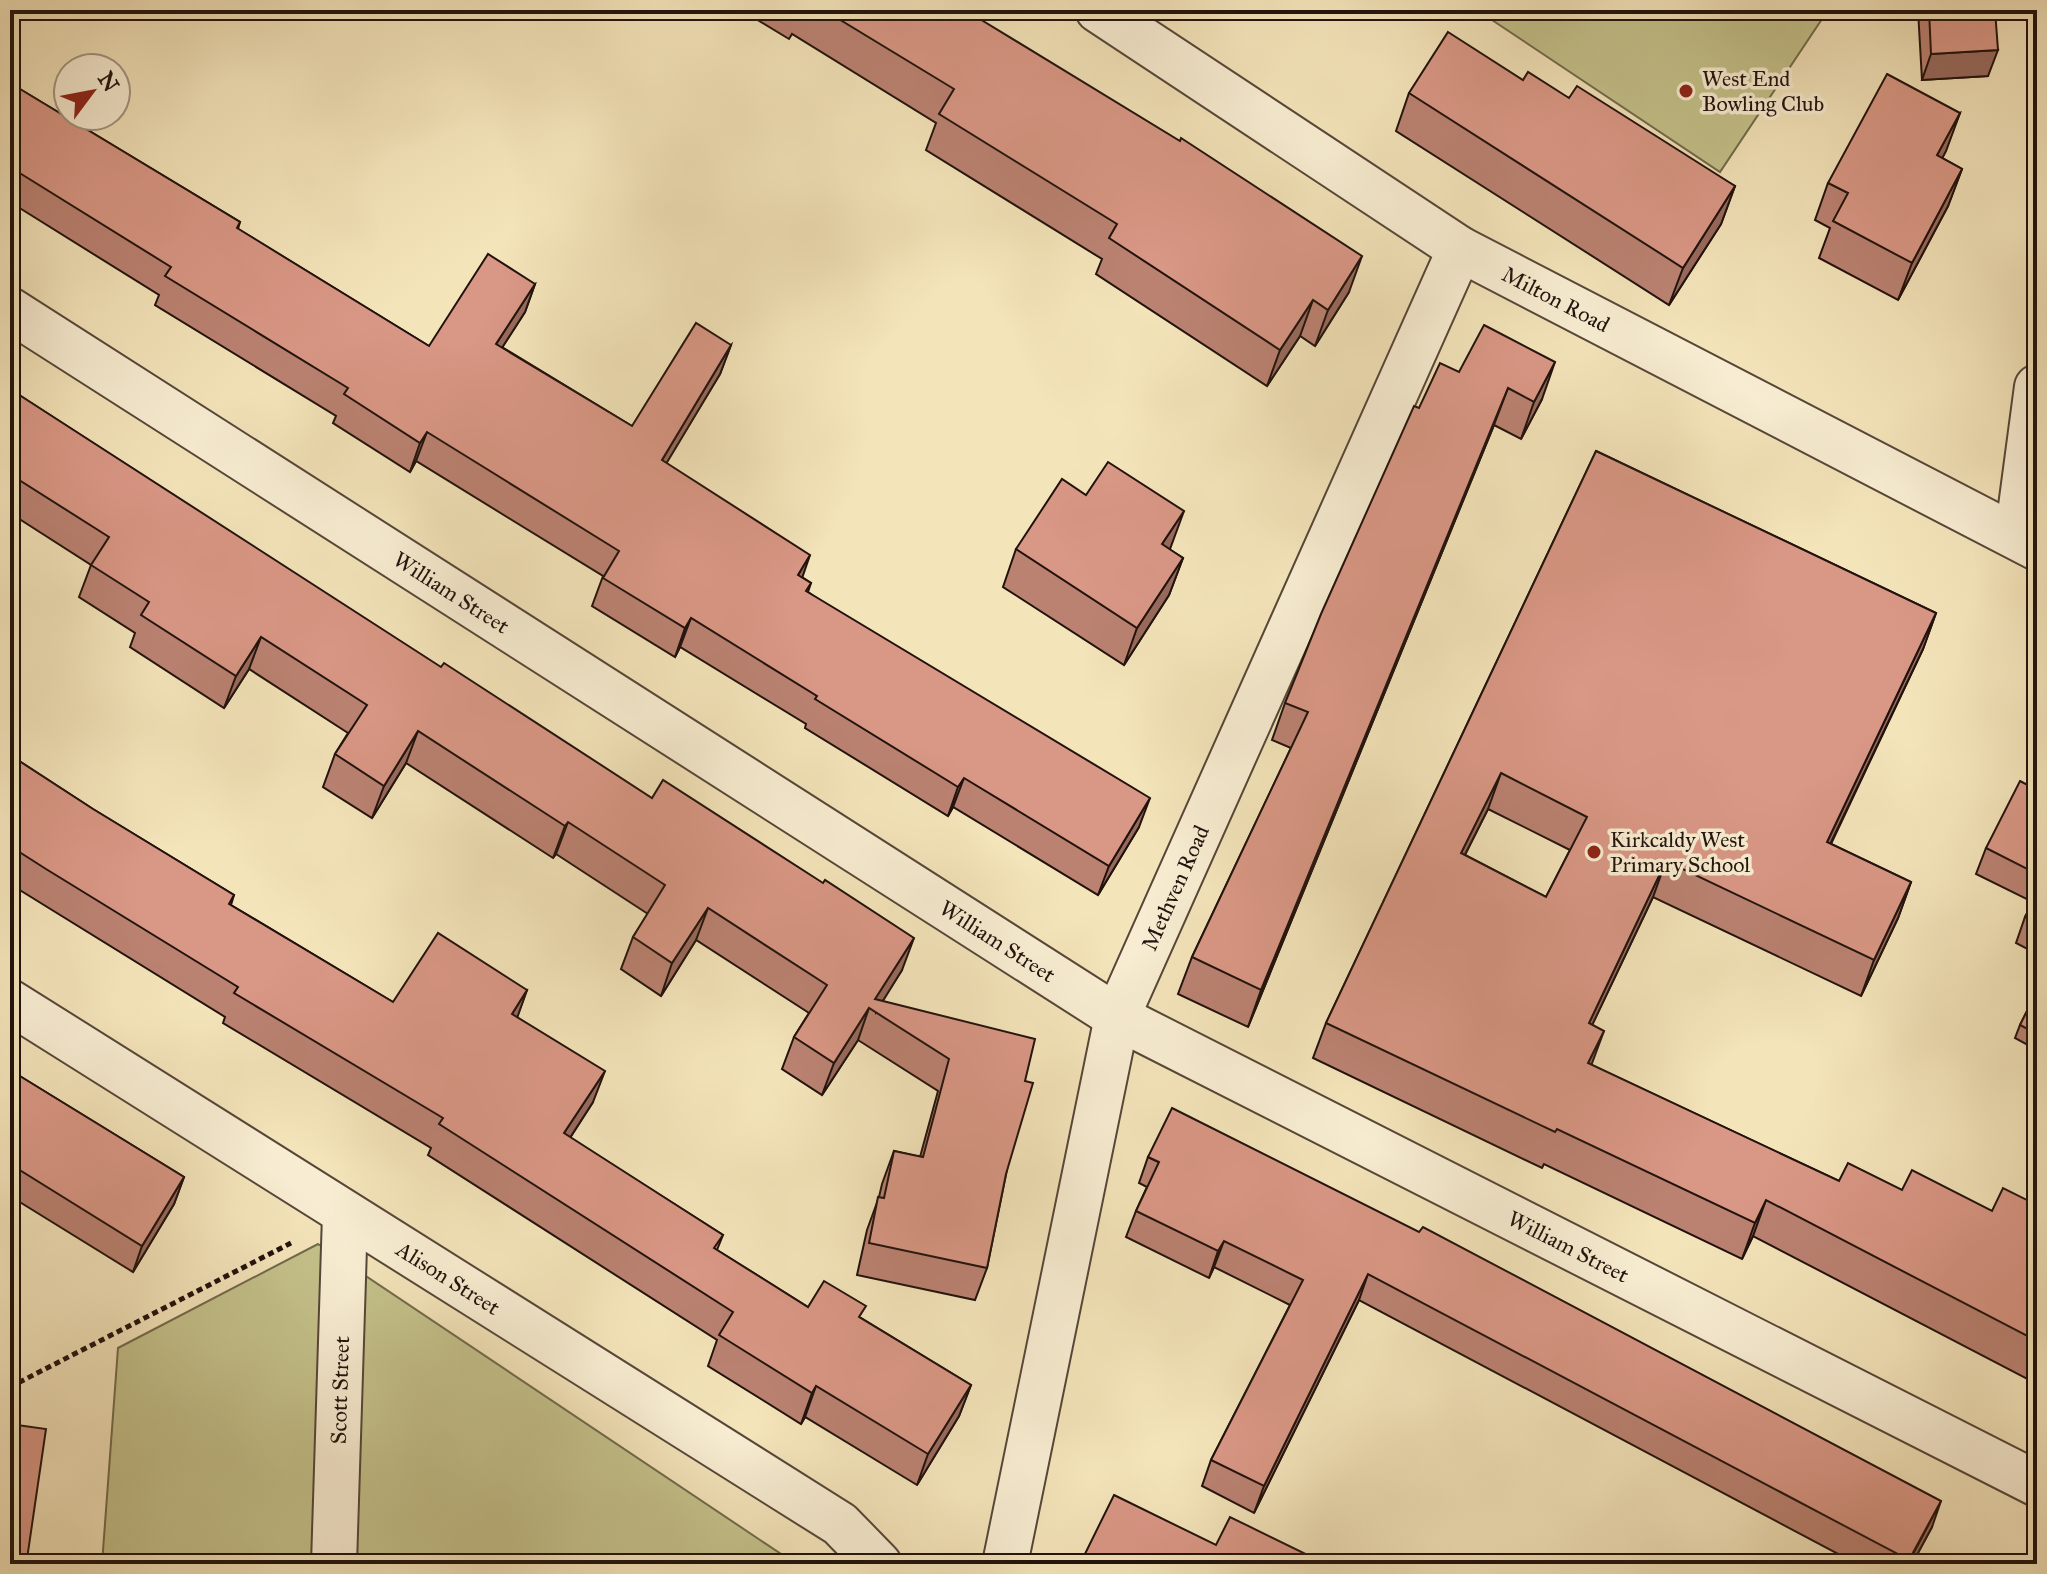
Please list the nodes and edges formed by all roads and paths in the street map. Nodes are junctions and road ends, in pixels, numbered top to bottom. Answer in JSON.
{"nodes":[{"id":1,"x":1098,"y":10,"type":"edge"},
{"id":2,"x":1460,"y":249,"type":"junction"},
{"id":3,"x":10,"y":310,"type":"edge"},
{"id":4,"x":2037,"y":387,"type":"edge"},
{"id":5,"x":2027,"y":542,"type":"edge"},
{"id":6,"x":10,"y":1002,"type":"edge"},
{"id":7,"x":1117,"y":1017,"type":"junction"},
{"id":8,"x":345,"y":1215,"type":"junction"},
{"id":9,"x":10,"y":1387,"type":"edge"},
{"id":10,"x":2037,"y":1484,"type":"edge"},
{"id":11,"x":334,"y":1564,"type":"edge"},
{"id":12,"x":879,"y":1564,"type":"edge"},
{"id":13,"x":1005,"y":1564,"type":"edge"}],
"edges":[{"from":1,"to":2,"type":"street","name":"Milton Road"},
{"from":2,"to":5,"type":"street","name":"Milton Road"},
{"from":2,"to":7,"type":"street","name":"Methven Road"},
{"from":3,"to":7,"type":"street","name":"William Street"},
{"from":4,"to":5,"type":"street"},
{"from":6,"to":8,"type":"street","name":"Alison Street"},
{"from":7,"to":10,"type":"street","name":"William Street"},
{"from":7,"to":13,"type":"street","name":"Methven Road"},
{"from":8,"to":9,"type":"path"},
{"from":8,"to":11,"type":"street","name":"Scott Street"},
{"from":8,"to":12,"type":"street","name":"Alison Street"}]}
